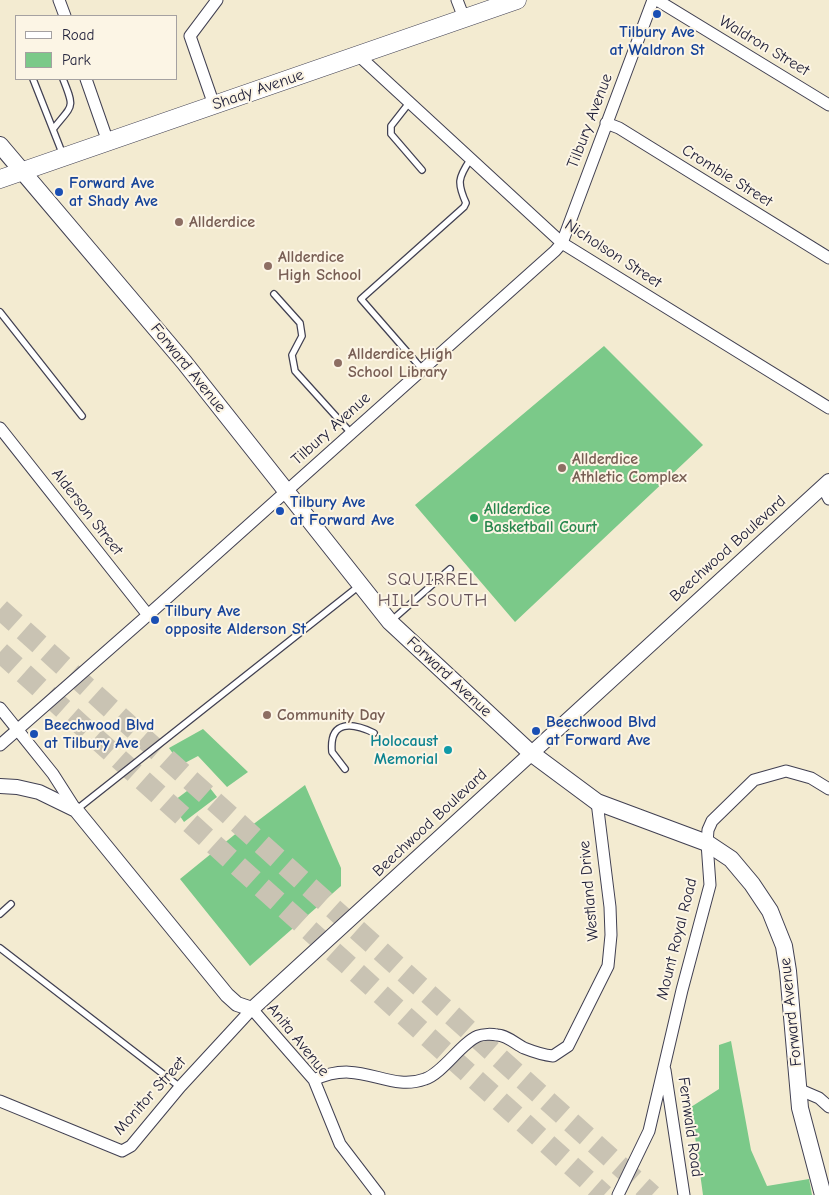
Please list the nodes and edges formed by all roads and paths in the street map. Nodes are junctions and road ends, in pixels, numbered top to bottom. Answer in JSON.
{"nodes":[{"id":1,"x":59,"y":0,"type":"edge"},
{"id":2,"x":216,"y":0,"type":"edge"},
{"id":3,"x":457,"y":0,"type":"edge"},
{"id":4,"x":517,"y":0,"type":"edge"},
{"id":5,"x":652,"y":0,"type":"edge"},
{"id":6,"x":657,"y":0,"type":"edge"},
{"id":7,"x":65,"y":15,"type":"edge"},
{"id":8,"x":464,"y":18,"type":"junction"},
{"id":9,"x":358,"y":55,"type":"junction"},
{"id":10,"x":33,"y":80,"type":"edge"},
{"id":11,"x":63,"y":80,"type":"edge"},
{"id":12,"x":86,"y":80,"type":"edge"},
{"id":13,"x":409,"y":103,"type":"junction"},
{"id":14,"x":214,"y":105,"type":"junction"},
{"id":15,"x":829,"y":105,"type":"edge"},
{"id":16,"x":606,"y":123,"type":"junction"},
{"id":17,"x":54,"y":128,"type":"junction"},
{"id":18,"x":108,"y":142,"type":"junction"},
{"id":19,"x":0,"y":145,"type":"edge"},
{"id":20,"x":64,"y":157,"type":"junction"},
{"id":21,"x":470,"y":160,"type":"junction"},
{"id":22,"x":422,"y":170,"type":"dead end"},
{"id":23,"x":22,"y":172,"type":"junction"},
{"id":24,"x":0,"y":179,"type":"edge"},
{"id":25,"x":562,"y":243,"type":"junction"},
{"id":26,"x":829,"y":258,"type":"edge"},
{"id":27,"x":274,"y":294,"type":"dead end"},
{"id":28,"x":0,"y":312,"type":"edge"},
{"id":29,"x":422,"y":369,"type":"junction"},
{"id":30,"x":829,"y":408,"type":"edge"},
{"id":31,"x":82,"y":416,"type":"dead end"},
{"id":32,"x":0,"y":428,"type":"edge"},
{"id":33,"x":351,"y":433,"type":"junction"},
{"id":34,"x":827,"y":489,"type":"edge"},
{"id":35,"x":286,"y":491,"type":"junction"},
{"id":36,"x":450,"y":569,"type":"dead end"},
{"id":37,"x":360,"y":585,"type":"junction"},
{"id":38,"x":148,"y":615,"type":"junction"},
{"id":39,"x":390,"y":622,"type":"junction"},
{"id":40,"x":0,"y":708,"type":"edge"},
{"id":41,"x":17,"y":730,"type":"junction"},
{"id":42,"x":374,"y":733,"type":"dead end"},
{"id":43,"x":0,"y":745,"type":"edge"},
{"id":44,"x":531,"y":752,"type":"junction"},
{"id":45,"x":345,"y":769,"type":"dead end"},
{"id":46,"x":0,"y":786,"type":"edge"},
{"id":47,"x":829,"y":790,"type":"edge"},
{"id":48,"x":597,"y":802,"type":"junction"},
{"id":49,"x":76,"y":810,"type":"junction"},
{"id":50,"x":707,"y":843,"type":"junction"},
{"id":51,"x":11,"y":904,"type":"dead end"},
{"id":52,"x":0,"y":914,"type":"edge"},
{"id":53,"x":0,"y":948,"type":"edge"},
{"id":54,"x":252,"y":1009,"type":"junction"},
{"id":55,"x":664,"y":1063,"type":"junction"},
{"id":56,"x":314,"y":1080,"type":"junction"},
{"id":57,"x":180,"y":1087,"type":"junction"},
{"id":58,"x":798,"y":1089,"type":"junction"},
{"id":59,"x":0,"y":1101,"type":"edge"},
{"id":60,"x":829,"y":1107,"type":"edge"},
{"id":61,"x":380,"y":1195,"type":"edge"},
{"id":62,"x":618,"y":1195,"type":"edge"},
{"id":63,"x":684,"y":1195,"type":"edge"},
{"id":64,"x":824,"y":1195,"type":"edge"}],
"edges":[{"from":1,"to":7,"type":"street"},
{"from":2,"to":14,"type":"street"},
{"from":3,"to":8,"type":"street"},
{"from":4,"to":8,"type":"main road","name":"Shady Avenue"},
{"from":5,"to":16,"type":"street","name":"Tilbury Avenue"},
{"from":6,"to":15,"type":"street","name":"Waldron Street"},
{"from":8,"to":9,"type":"main road","name":"Shady Avenue"},
{"from":9,"to":13,"type":"street","name":"Nicholson Street"},
{"from":9,"to":14,"type":"main road","name":"Shady Avenue"},
{"from":10,"to":17,"type":"lane"},
{"from":11,"to":17,"type":"lane"},
{"from":12,"to":18,"type":"street"},
{"from":13,"to":21,"type":"street","name":"Nicholson Street"},
{"from":13,"to":22,"type":"lane"},
{"from":14,"to":18,"type":"main road","name":"Shady Avenue"},
{"from":16,"to":25,"type":"street","name":"Tilbury Avenue"},
{"from":16,"to":26,"type":"street","name":"Crombie Street"},
{"from":17,"to":20,"type":"lane"},
{"from":18,"to":20,"type":"main road","name":"Shady Avenue"},
{"from":19,"to":23,"type":"main road","name":"Forward Avenue"},
{"from":20,"to":23,"type":"main road","name":"Shady Avenue"},
{"from":21,"to":25,"type":"street","name":"Nicholson Street"},
{"from":21,"to":29,"type":"lane"},
{"from":23,"to":24,"type":"main road","name":"Shady Avenue"},
{"from":23,"to":35,"type":"main road","name":"Forward Avenue"},
{"from":25,"to":29,"type":"street","name":"Tilbury Avenue"},
{"from":25,"to":30,"type":"street","name":"Nicholson Street"},
{"from":27,"to":33,"type":"lane"},
{"from":28,"to":31,"type":"lane"},
{"from":29,"to":33,"type":"street","name":"Tilbury Avenue"},
{"from":32,"to":38,"type":"street","name":"Alderson Street"},
{"from":33,"to":35,"type":"street","name":"Tilbury Avenue"},
{"from":34,"to":44,"type":"street","name":"Beechwood Boulevard"},
{"from":35,"to":37,"type":"main road","name":"Forward Avenue"},
{"from":35,"to":38,"type":"street","name":"Tilbury Avenue"},
{"from":36,"to":39,"type":"lane"},
{"from":37,"to":39,"type":"main road","name":"Forward Avenue"},
{"from":37,"to":49,"type":"lane"},
{"from":38,"to":41,"type":"street","name":"Tilbury Avenue"},
{"from":39,"to":44,"type":"main road","name":"Forward Avenue"},
{"from":40,"to":41,"type":"street"},
{"from":41,"to":43,"type":"street"},
{"from":41,"to":49,"type":"street"},
{"from":42,"to":45,"type":"lane"},
{"from":44,"to":48,"type":"main road","name":"Forward Avenue"},
{"from":44,"to":54,"type":"street","name":"Beechwood Boulevard"},
{"from":46,"to":49,"type":"street"},
{"from":47,"to":50,"type":"street","name":"Mount Royal Road"},
{"from":48,"to":50,"type":"main road","name":"Forward Avenue"},
{"from":48,"to":56,"type":"street","name":"Westland Drive"},
{"from":49,"to":54,"type":"street"},
{"from":50,"to":55,"type":"street","name":"Mount Royal Road"},
{"from":50,"to":58,"type":"main road","name":"Forward Avenue"},
{"from":51,"to":52,"type":"lane"},
{"from":53,"to":57,"type":"lane"},
{"from":54,"to":56,"type":"street","name":"Anita Avenue"},
{"from":54,"to":57,"type":"street","name":"Monitor Street"},
{"from":55,"to":62,"type":"street","name":"Mount Royal Road"},
{"from":55,"to":63,"type":"street","name":"Fernwald Road"},
{"from":56,"to":61,"type":"street","name":"Anita Avenue"},
{"from":57,"to":59,"type":"street","name":"Monitor Street"},
{"from":58,"to":60,"type":"street"},
{"from":58,"to":64,"type":"main road","name":"Forward Avenue"}]}
